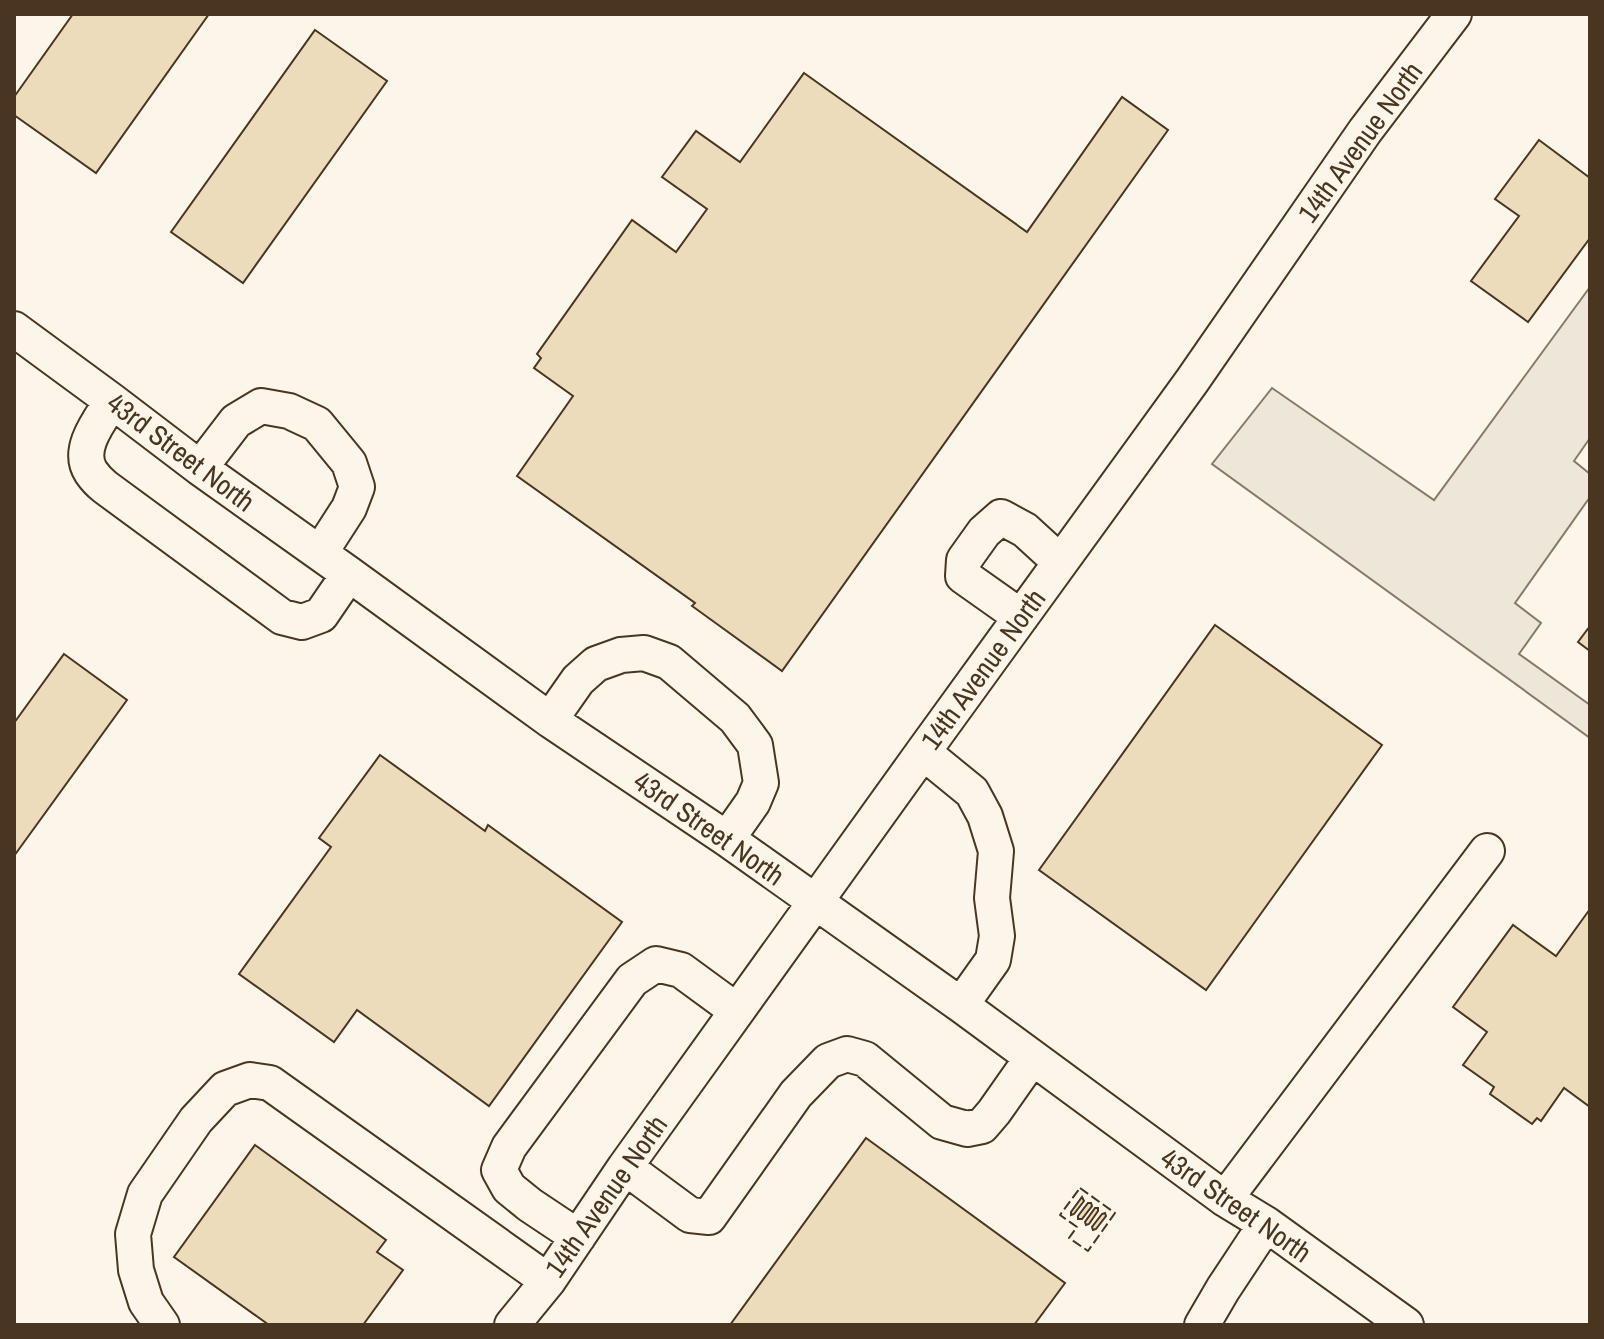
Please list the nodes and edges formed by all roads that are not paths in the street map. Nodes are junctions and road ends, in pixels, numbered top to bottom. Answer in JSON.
{"nodes":[{"id":1,"x":1454,"y":14,"type":"edge"},
{"id":2,"x":14,"y":329,"type":"edge"},
{"id":3,"x":112,"y":401,"type":"junction"},
{"id":4,"x":200,"y":468,"type":"junction"},
{"id":5,"x":320,"y":553,"type":"junction"},
{"id":6,"x":1060,"y":562,"type":"junction"},
{"id":7,"x":349,"y":574,"type":"junction"},
{"id":8,"x":1021,"y":617,"type":"junction"},
{"id":9,"x":550,"y":720,"type":"junction"},
{"id":10,"x":923,"y":752,"type":"junction"},
{"id":11,"x":727,"y":839,"type":"junction"},
{"id":12,"x":1487,"y":851,"type":"dead end"},
{"id":13,"x":815,"y":902,"type":"junction"},
{"id":14,"x":961,"y":1005,"type":"junction"},
{"id":15,"x":737,"y":1011,"type":"junction"},
{"id":16,"x":1032,"y":1058,"type":"junction"},
{"id":17,"x":625,"y":1167,"type":"junction"},
{"id":18,"x":1225,"y":1199,"type":"junction"},
{"id":19,"x":1266,"y":1224,"type":"junction"},
{"id":20,"x":578,"y":1237,"type":"junction"},
{"id":21,"x":548,"y":1281,"type":"junction"},
{"id":22,"x":162,"y":1325,"type":"edge"},
{"id":23,"x":512,"y":1325,"type":"edge"},
{"id":24,"x":1202,"y":1325,"type":"edge"},
{"id":25,"x":1406,"y":1325,"type":"edge"}],
"edges":[{"from":1,"to":6,"type":"street","name":"14th Avenue North"},
{"from":2,"to":3,"type":"street","name":"43rd Street North"},
{"from":3,"to":4,"type":"street","name":"43rd Street North"},
{"from":3,"to":7,"type":"street"},
{"from":4,"to":5,"type":"street","name":"43rd Street North"},
{"from":4,"to":5,"type":"street"},
{"from":5,"to":7,"type":"street","name":"43rd Street North"},
{"from":6,"to":8,"type":"street","name":"14th Avenue North"},
{"from":6,"to":8,"type":"street"},
{"from":7,"to":9,"type":"street","name":"43rd Street North"},
{"from":8,"to":10,"type":"street","name":"14th Avenue North"},
{"from":9,"to":11,"type":"street","name":"43rd Street North"},
{"from":9,"to":11,"type":"street"},
{"from":10,"to":13,"type":"street","name":"14th Avenue North"},
{"from":10,"to":14,"type":"street"},
{"from":11,"to":13,"type":"street","name":"43rd Street North"},
{"from":12,"to":18,"type":"street"},
{"from":13,"to":14,"type":"street","name":"43rd Street North"},
{"from":13,"to":15,"type":"street","name":"14th Avenue North"},
{"from":14,"to":16,"type":"street","name":"43rd Street North"},
{"from":15,"to":17,"type":"street","name":"14th Avenue North"},
{"from":15,"to":20,"type":"street"},
{"from":16,"to":17,"type":"street"},
{"from":16,"to":18,"type":"street","name":"43rd Street North"},
{"from":17,"to":20,"type":"street","name":"14th Avenue North"},
{"from":18,"to":19,"type":"street","name":"43rd Street North"},
{"from":19,"to":24,"type":"street"},
{"from":19,"to":25,"type":"street","name":"43rd Street North"},
{"from":20,"to":21,"type":"street","name":"14th Avenue North"},
{"from":21,"to":22,"type":"street"},
{"from":21,"to":23,"type":"street","name":"14th Avenue North"}]}
